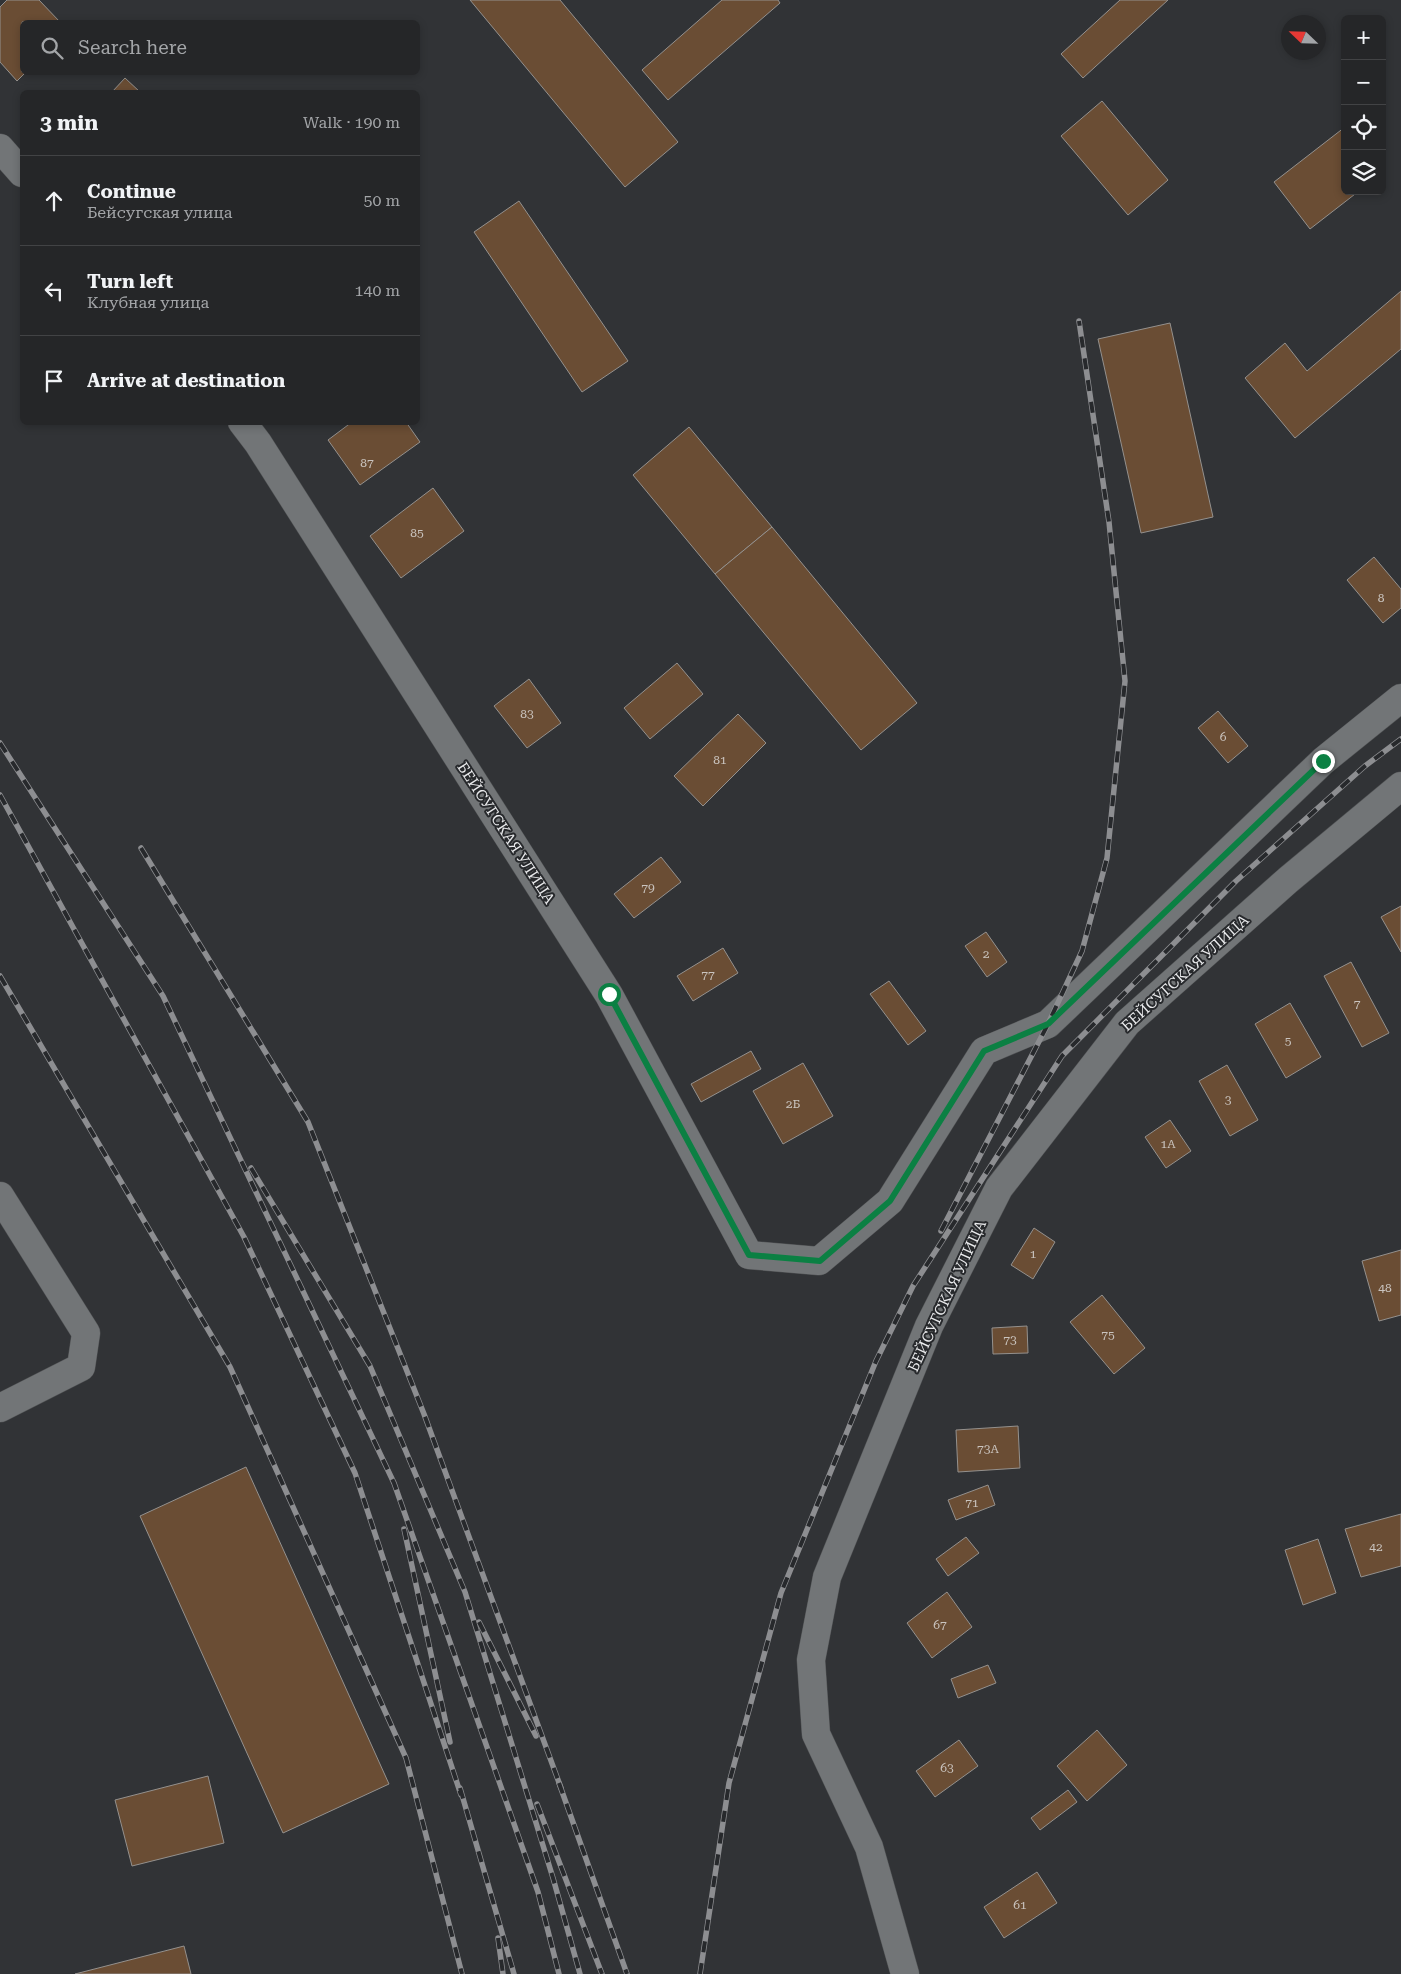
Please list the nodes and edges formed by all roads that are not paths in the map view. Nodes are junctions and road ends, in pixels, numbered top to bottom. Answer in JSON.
{"nodes":[{"id":1,"x":0,"y":148,"type":"edge"},
{"id":2,"x":20,"y":171,"type":"edge"},
{"id":3,"x":244,"y":425,"type":"edge"},
{"id":4,"x":1401,"y":698,"type":"edge"},
{"id":5,"x":1401,"y":786,"type":"edge"},
{"id":6,"x":0,"y":1196,"type":"edge"},
{"id":7,"x":0,"y":1408,"type":"edge"},
{"id":8,"x":905,"y":1974,"type":"edge"}],
"edges":[{"from":1,"to":2,"type":"street"},
{"from":3,"to":4,"type":"street","name":"БЕЙСУГСКАЯ УЛИЦА"},
{"from":5,"to":8,"type":"street","name":"БЕЙСУГСКАЯ УЛИЦА"},
{"from":6,"to":7,"type":"street"}]}
